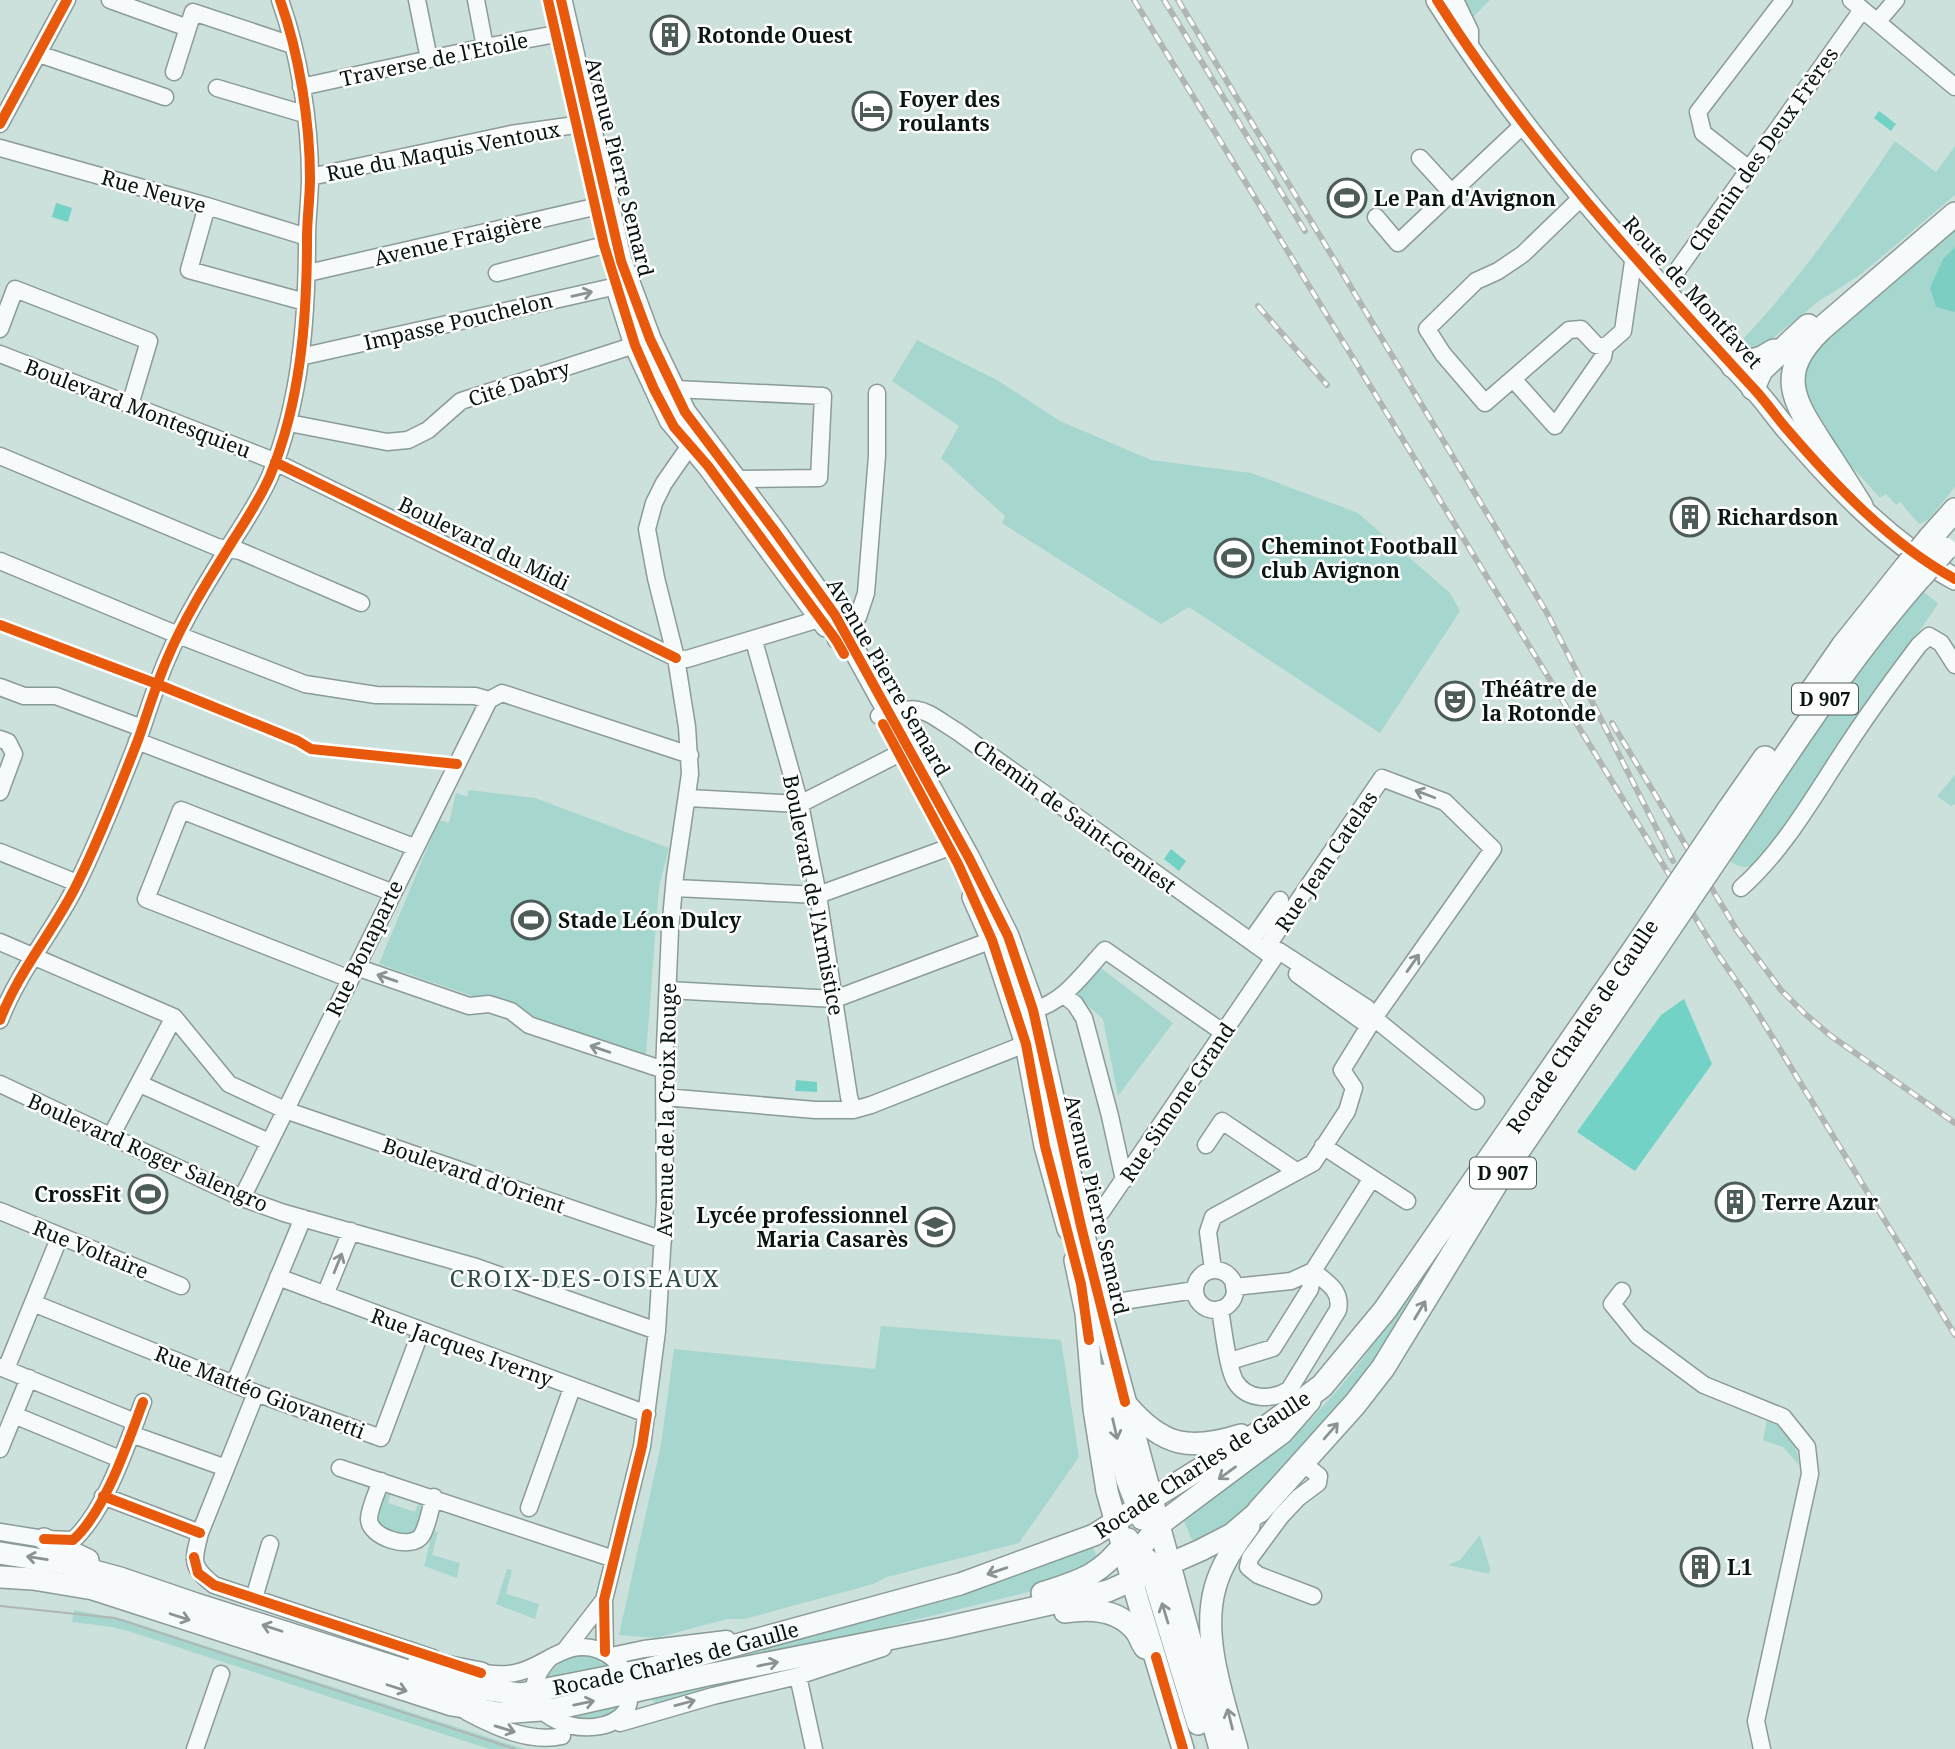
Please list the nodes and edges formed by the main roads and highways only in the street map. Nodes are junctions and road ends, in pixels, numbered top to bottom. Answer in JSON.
{"nodes":[{"id":1,"x":548,"y":0,"type":"edge"},
{"id":2,"x":561,"y":0,"type":"edge"},
{"id":3,"x":1437,"y":0,"type":"edge"},
{"id":4,"x":561,"y":34,"type":"junction"},
{"id":5,"x":1955,"y":204,"type":"edge"},
{"id":6,"x":601,"y":206,"type":"junction"},
{"id":7,"x":1955,"y":214,"type":"edge"},
{"id":8,"x":610,"y":243,"type":"junction"},
{"id":9,"x":1794,"y":337,"type":"junction"},
{"id":10,"x":1794,"y":365,"type":"junction"},
{"id":11,"x":1733,"y":366,"type":"junction"},
{"id":12,"x":1753,"y":388,"type":"junction"},
{"id":13,"x":696,"y":438,"type":"junction"},
{"id":14,"x":1861,"y":506,"type":"junction"},
{"id":15,"x":1955,"y":510,"type":"edge"},
{"id":16,"x":1943,"y":542,"type":"edge"},
{"id":17,"x":1955,"y":579,"type":"edge"},
{"id":18,"x":834,"y":626,"type":"junction"},
{"id":19,"x":955,"y":845,"type":"junction"},
{"id":20,"x":1640,"y":957,"type":"junction"},
{"id":21,"x":1033,"y":1041,"type":"junction"},
{"id":22,"x":1092,"y":1306,"type":"junction"},
{"id":23,"x":1089,"y":1340,"type":"junction"},
{"id":24,"x":1322,"y":1386,"type":"junction"},
{"id":25,"x":1125,"y":1402,"type":"junction"},
{"id":26,"x":1267,"y":1427,"type":"junction"},
{"id":27,"x":1109,"y":1498,"type":"junction"},
{"id":28,"x":1259,"y":1511,"type":"junction"},
{"id":29,"x":1139,"y":1526,"type":"junction"},
{"id":30,"x":1094,"y":1535,"type":"junction"},
{"id":31,"x":44,"y":1539,"type":"road end"},
{"id":32,"x":0,"y":1553,"type":"edge"},
{"id":33,"x":1168,"y":1561,"type":"junction"},
{"id":34,"x":0,"y":1577,"type":"edge"},
{"id":35,"x":120,"y":1577,"type":"junction"},
{"id":36,"x":1133,"y":1582,"type":"junction"},
{"id":37,"x":982,"y":1619,"type":"junction"},
{"id":38,"x":337,"y":1649,"type":"junction"},
{"id":39,"x":1156,"y":1657,"type":"junction"},
{"id":40,"x":481,"y":1673,"type":"road end"},
{"id":41,"x":627,"y":1684,"type":"junction"},
{"id":42,"x":537,"y":1702,"type":"junction"},
{"id":43,"x":1183,"y":1749,"type":"edge"},
{"id":44,"x":1206,"y":1749,"type":"edge"},
{"id":45,"x":1220,"y":1749,"type":"edge"},
{"id":46,"x":1237,"y":1749,"type":"edge"}],
"edges":[{"from":1,"to":4,"type":"main road","name":"Avenue Pierre Semard"},
{"from":2,"to":4,"type":"main road","name":"Avenue Pierre Semard"},
{"from":3,"to":11,"type":"main road","name":"Route de Montfavet"},
{"from":4,"to":6,"type":"main road","name":"Avenue Pierre Semard"},
{"from":4,"to":6,"type":"main road","name":"Avenue Pierre Semard"},
{"from":5,"to":9,"type":"highway"},
{"from":6,"to":8,"type":"main road","name":"Avenue Pierre Semard"},
{"from":7,"to":10,"type":"highway"},
{"from":8,"to":13,"type":"main road","name":"Avenue Pierre Semard"},
{"from":8,"to":13,"type":"main road","name":"Avenue Pierre Semard"},
{"from":9,"to":11,"type":"highway"},
{"from":9,"to":12,"type":"highway"},
{"from":10,"to":12,"type":"highway"},
{"from":10,"to":14,"type":"highway"},
{"from":11,"to":12,"type":"main road","name":"Route de Montfavet"},
{"from":12,"to":14,"type":"main road","name":"Route de Montfavet"},
{"from":13,"to":18,"type":"main road","name":"Avenue Pierre Semard"},
{"from":13,"to":18,"type":"main road","name":"Avenue Pierre Semard"},
{"from":14,"to":17,"type":"main road","name":"Route de Montfavet"},
{"from":15,"to":16,"type":"highway","name":"Rocade Charles de Gaulle","number":"D 907"},
{"from":16,"to":20,"type":"highway","name":"Rocade Charles de Gaulle","number":"D 907","bridge":true},
{"from":18,"to":19,"type":"main road","name":"Avenue Pierre Semard"},
{"from":19,"to":21,"type":"main road","name":"Avenue Pierre Semard"},
{"from":19,"to":21,"type":"main road","name":"Avenue Pierre Semard"},
{"from":20,"to":24,"type":"highway","name":"Rocade Charles de Gaulle","number":"D 907"},
{"from":28,"to":20,"type":"highway","name":"Rocade Charles de Gaulle","number":"D 907","one_way":true},
{"from":21,"to":22,"type":"main road","name":"Avenue Pierre Semard"},
{"from":22,"to":23,"type":"main road","name":"Avenue Pierre Semard"},
{"from":22,"to":25,"type":"main road","name":"Avenue Pierre Semard"},
{"from":23,"to":27,"type":"main road","name":"Avenue Pierre Semard"},
{"from":23,"to":29,"type":"main road","one_way":true},
{"from":24,"to":26,"type":"highway","name":"Rocade Charles de Gaulle","number":"D 907"},
{"from":24,"to":29,"type":"main road","one_way":true},
{"from":25,"to":26,"type":"main road"},
{"from":25,"to":29,"type":"main road","name":"Avenue Pierre Semard"},
{"from":26,"to":29,"type":"main road","name":"Rocade Charles de Gaulle","number":"D 907"},
{"from":27,"to":29,"type":"main road","name":"Avenue Pierre Semard"},
{"from":27,"to":30,"type":"main road"},
{"from":28,"to":33,"type":"main road","name":"Rocade Charles de Gaulle","number":"D 907"},
{"from":46,"to":28,"type":"main road","one_way":true},
{"from":29,"to":30,"type":"main road","name":"Rocade Charles de Gaulle","number":"D 907"},
{"from":29,"to":33,"type":"main road","name":"Avenue Pierre Semard"},
{"from":29,"to":36,"type":"main road"},
{"from":29,"to":37,"type":"main road"},
{"from":30,"to":41,"type":"main road","name":"Rocade Charles de Gaulle","one_way":true},
{"from":31,"to":35,"type":"main road"},
{"from":35,"to":32,"type":"main road","name":"Rocade Charles de Gaulle","one_way":true},
{"from":33,"to":36,"type":"main road","name":"Rocade Charles de Gaulle","number":"D 907"},
{"from":44,"to":33,"type":"main road","one_way":true},
{"from":33,"to":45,"type":"main road","name":"Avenue Pierre Semard"},
{"from":34,"to":42,"type":"main road","name":"Rocade Charles de Gaulle","one_way":true},
{"from":38,"to":35,"type":"main road","name":"Rocade Charles de Gaulle","one_way":true},
{"from":36,"to":37,"type":"main road","name":"Rocade Charles de Gaulle"},
{"from":36,"to":39,"type":"main road"},
{"from":37,"to":39,"type":"main road"},
{"from":41,"to":37,"type":"main road","name":"Rocade Charles de Gaulle","one_way":true},
{"from":38,"to":40,"type":"main road"},
{"from":38,"to":42,"type":"main road","name":"Rocade Charles de Gaulle"},
{"from":39,"to":43,"type":"main road"},
{"from":41,"to":42,"type":"main road","name":"Rocade Charles de Gaulle"}]}
